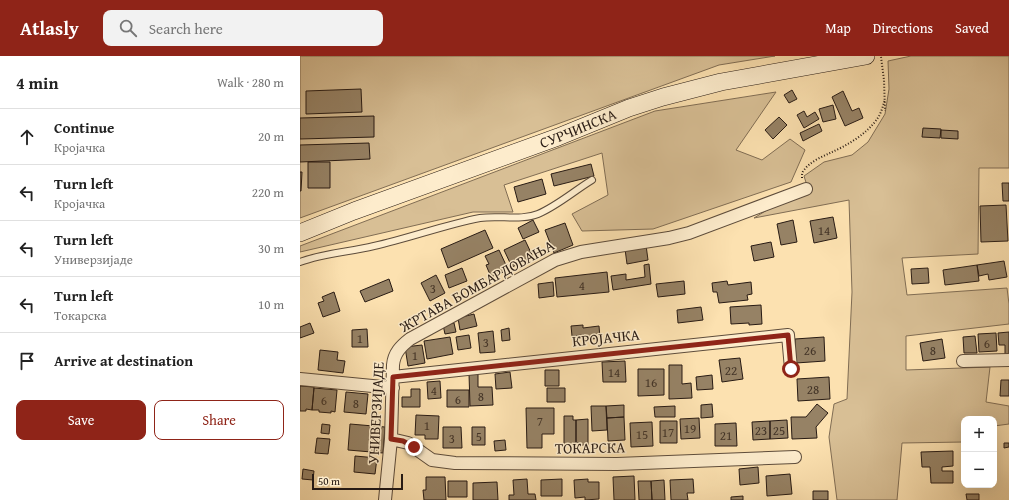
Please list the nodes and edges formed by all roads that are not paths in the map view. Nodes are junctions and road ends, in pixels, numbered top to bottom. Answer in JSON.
{"nodes":[{"id":1,"x":866,"y":56,"type":"edge"},
{"id":2,"x":592,"y":180,"type":"dead end"},
{"id":3,"x":806,"y":189,"type":"dead end"},
{"id":4,"x":300,"y":233,"type":"edge"},
{"id":5,"x":300,"y":262,"type":"edge"},
{"id":6,"x":397,"y":352,"type":"joint"},
{"id":7,"x":1009,"y":360,"type":"edge"},
{"id":8,"x":963,"y":361,"type":"dead end"},
{"id":9,"x":791,"y":369,"type":"dead end"},
{"id":10,"x":300,"y":379,"type":"edge"},
{"id":11,"x":393,"y":382,"type":"junction"},
{"id":12,"x":391,"y":439,"type":"junction"},
{"id":13,"x":795,"y":457,"type":"dead end"},
{"id":14,"x":385,"y":500,"type":"edge"}],
"edges":[{"from":1,"to":4,"type":"main road","name":"СУРЧИНСКА"},
{"from":2,"to":5,"type":"lane"},
{"from":3,"to":6,"type":"street","name":"ЖРТАВА БОМБАРДОВАЊА"},
{"from":6,"to":11,"type":"street","name":"УНИВЕРЗИЈАДЕ"},
{"from":7,"to":8,"type":"street"},
{"from":9,"to":11,"type":"street","name":"КРОЈАЧКА"},
{"from":10,"to":11,"type":"street"},
{"from":11,"to":12,"type":"street","name":"УНИВЕРЗИЈАДЕ"},
{"from":12,"to":13,"type":"street","name":"ТОКАРСКА"},
{"from":12,"to":14,"type":"street","name":"УНИВЕРЗИЈАДЕ"}]}
